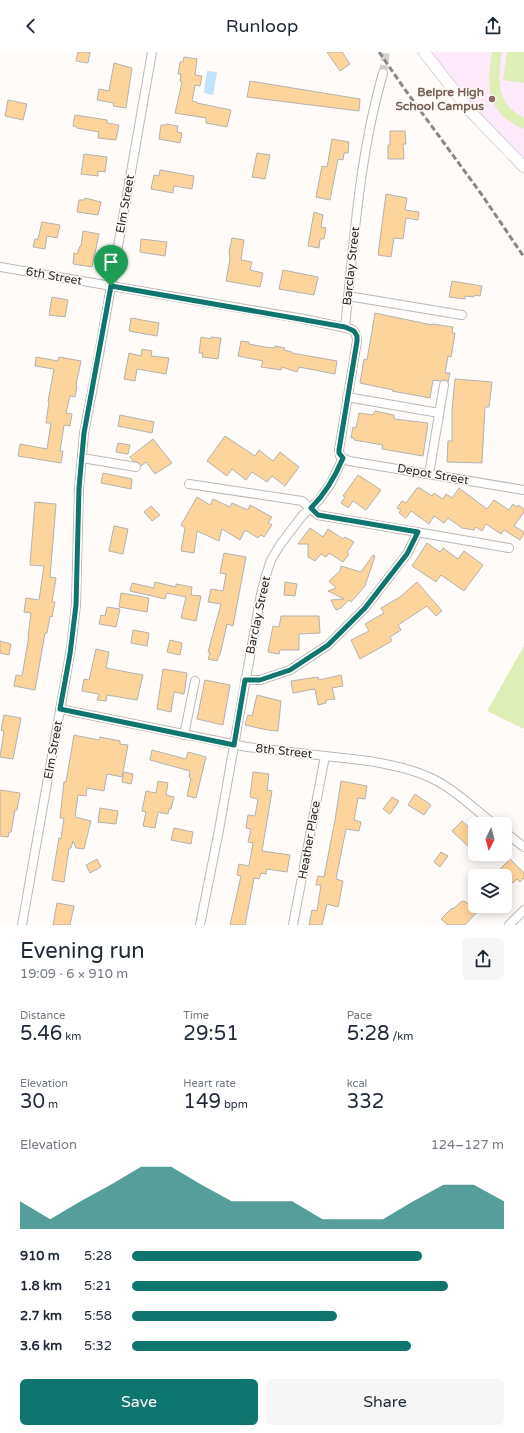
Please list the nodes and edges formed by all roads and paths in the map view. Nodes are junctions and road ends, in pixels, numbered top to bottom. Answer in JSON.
{"nodes":[{"id":1,"x":152,"y":52,"type":"edge"},
{"id":2,"x":424,"y":52,"type":"edge"},
{"id":3,"x":383,"y":73,"type":"tunnel mouth"},
{"id":4,"x":524,"y":167,"type":"edge"},
{"id":5,"x":0,"y":267,"type":"edge"},
{"id":6,"x":111,"y":286,"type":"junction"},
{"id":7,"x":348,"y":296,"type":"junction"},
{"id":8,"x":462,"y":315,"type":"dead end"},
{"id":9,"x":345,"y":327,"type":"junction"},
{"id":10,"x":444,"y":385,"type":"dead end"},
{"id":11,"x":347,"y":397,"type":"junction"},
{"id":12,"x":439,"y":413,"type":"junction"},
{"id":13,"x":82,"y":458,"type":"junction"},
{"id":14,"x":343,"y":458,"type":"junction"},
{"id":15,"x":136,"y":466,"type":"dead end"},
{"id":16,"x":429,"y":474,"type":"junction"},
{"id":17,"x":189,"y":484,"type":"dead end"},
{"id":18,"x":524,"y":490,"type":"edge"},
{"id":19,"x":311,"y":508,"type":"junction"},
{"id":20,"x":418,"y":532,"type":"junction"},
{"id":21,"x":508,"y":548,"type":"dead end"},
{"id":22,"x":245,"y":680,"type":"junction"},
{"id":23,"x":195,"y":681,"type":"dead end"},
{"id":24,"x":60,"y":709,"type":"junction"},
{"id":25,"x":184,"y":735,"type":"junction"},
{"id":26,"x":234,"y":745,"type":"junction"},
{"id":27,"x":325,"y":756,"type":"junction"},
{"id":28,"x":485,"y":817,"type":"edge"},
{"id":29,"x":512,"y":838,"type":"edge"},
{"id":30,"x":524,"y":847,"type":"edge"},
{"id":31,"x":524,"y":910,"type":"edge"},
{"id":32,"x":22,"y":925,"type":"edge"},
{"id":33,"x":200,"y":925,"type":"edge"},
{"id":34,"x":293,"y":925,"type":"edge"},
{"id":35,"x":509,"y":925,"type":"edge"}],
"edges":[{"from":1,"to":6,"type":"street","name":"Elm Street"},
{"from":2,"to":4,"type":"street"},
{"from":3,"to":7,"type":"street","name":"Barclay Street"},
{"from":5,"to":6,"type":"street","name":"6th Street"},
{"from":6,"to":9,"type":"street","name":"6th Street"},
{"from":6,"to":13,"type":"street","name":"Elm Street"},
{"from":7,"to":8,"type":"street"},
{"from":7,"to":9,"type":"street","name":"Barclay Street"},
{"from":9,"to":11,"type":"street"},
{"from":10,"to":12,"type":"street"},
{"from":11,"to":12,"type":"street"},
{"from":11,"to":14,"type":"street"},
{"from":12,"to":16,"type":"street"},
{"from":13,"to":15,"type":"street"},
{"from":13,"to":24,"type":"street","name":"Elm Street"},
{"from":14,"to":16,"type":"street","name":"Depot Street"},
{"from":14,"to":19,"type":"street","name":"Barclay Street"},
{"from":16,"to":18,"type":"street","name":"Depot Street"},
{"from":17,"to":19,"type":"street"},
{"from":19,"to":20,"type":"street"},
{"from":19,"to":22,"type":"street","name":"Barclay Street"},
{"from":20,"to":21,"type":"street"},
{"from":20,"to":22,"type":"street"},
{"from":22,"to":26,"type":"street","name":"Barclay Street"},
{"from":23,"to":25,"type":"street"},
{"from":24,"to":25,"type":"street","name":"8th Street"},
{"from":24,"to":32,"type":"street","name":"Elm Street"},
{"from":25,"to":26,"type":"street","name":"8th Street"},
{"from":26,"to":27,"type":"street","name":"8th Street"},
{"from":26,"to":33,"type":"street","name":"Barclay Street"},
{"from":27,"to":28,"type":"street","name":"8th Street"},
{"from":27,"to":34,"type":"street","name":"Heather Place"},
{"from":29,"to":30,"type":"street"},
{"from":31,"to":35,"type":"street"}]}
